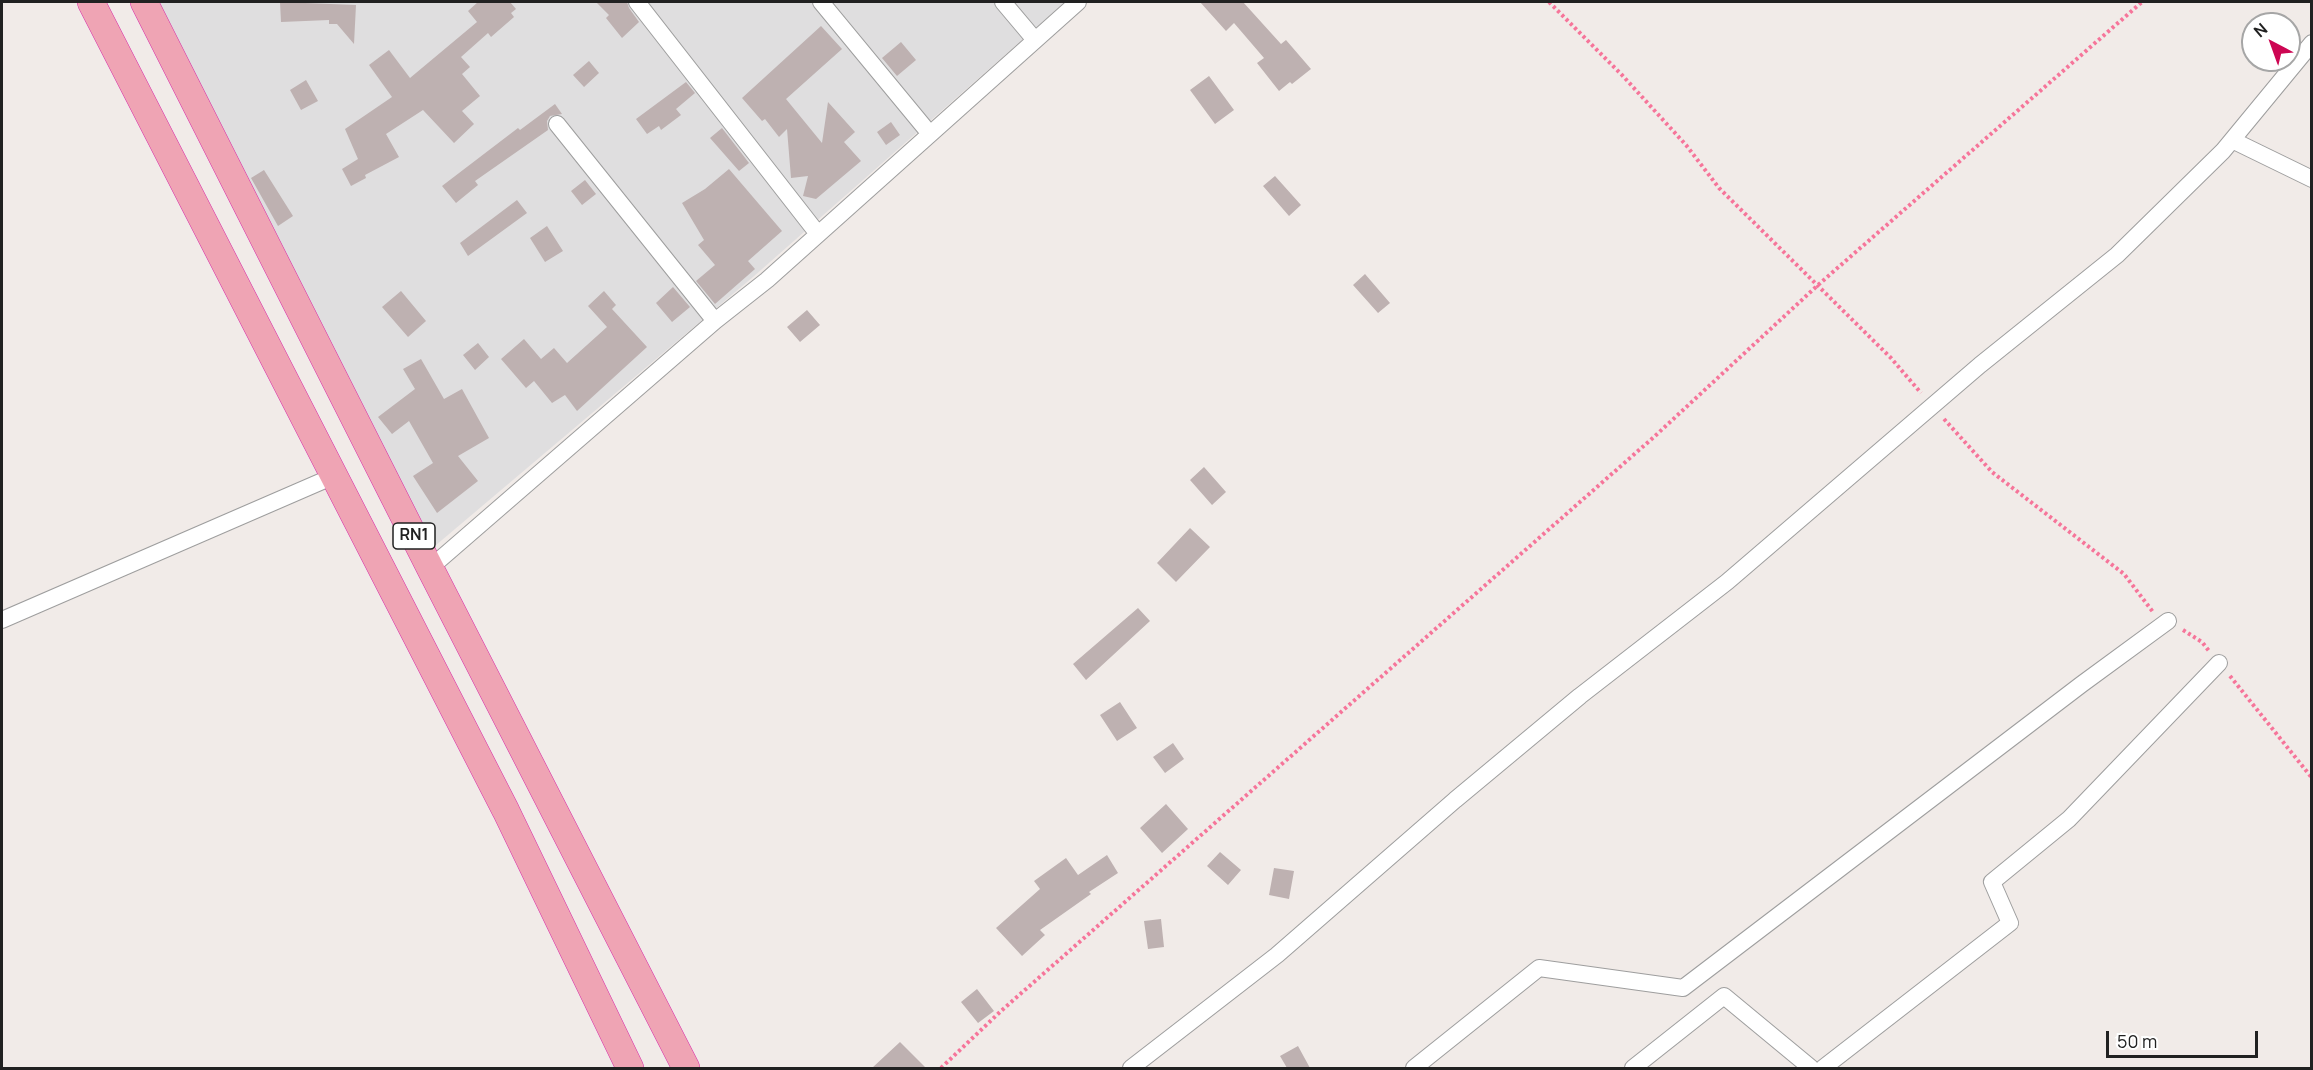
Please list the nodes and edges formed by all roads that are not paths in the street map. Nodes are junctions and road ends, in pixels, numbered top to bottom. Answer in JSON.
{"nodes":[{"id":1,"x":91,"y":2,"type":"edge"},
{"id":2,"x":144,"y":2,"type":"edge"},
{"id":3,"x":637,"y":2,"type":"edge"},
{"id":4,"x":821,"y":2,"type":"edge"},
{"id":5,"x":1003,"y":2,"type":"edge"},
{"id":6,"x":1078,"y":2,"type":"edge"},
{"id":7,"x":1035,"y":40,"type":"junction"},
{"id":8,"x":2312,"y":43,"type":"edge"},
{"id":9,"x":557,"y":124,"type":"dead end"},
{"id":10,"x":930,"y":134,"type":"junction"},
{"id":11,"x":2232,"y":140,"type":"junction"},
{"id":12,"x":2312,"y":179,"type":"edge"},
{"id":13,"x":819,"y":234,"type":"junction"},
{"id":14,"x":716,"y":321,"type":"junction"},
{"id":15,"x":334,"y":476,"type":"junction"},
{"id":16,"x":430,"y":568,"type":"junction"},
{"id":17,"x":2,"y":620,"type":"edge"},
{"id":18,"x":2168,"y":621,"type":"dead end"},
{"id":19,"x":2219,"y":663,"type":"dead end"},
{"id":20,"x":630,"y":1068,"type":"edge"},
{"id":21,"x":686,"y":1068,"type":"edge"},
{"id":22,"x":1131,"y":1068,"type":"edge"},
{"id":23,"x":1414,"y":1068,"type":"edge"},
{"id":24,"x":1633,"y":1068,"type":"edge"},
{"id":25,"x":1811,"y":1068,"type":"edge"},
{"id":26,"x":1823,"y":1068,"type":"edge"}],
"edges":[{"from":1,"to":15,"type":"highway","number":"RN1"},
{"from":2,"to":16,"type":"highway","number":"RN1"},
{"from":3,"to":13,"type":"street"},
{"from":4,"to":10,"type":"street"},
{"from":5,"to":7,"type":"street"},
{"from":6,"to":7,"type":"street"},
{"from":7,"to":10,"type":"street"},
{"from":8,"to":11,"type":"street"},
{"from":9,"to":14,"type":"street"},
{"from":10,"to":13,"type":"street"},
{"from":11,"to":12,"type":"street"},
{"from":11,"to":22,"type":"street"},
{"from":13,"to":14,"type":"street"},
{"from":14,"to":16,"type":"street"},
{"from":15,"to":17,"type":"street"},
{"from":15,"to":20,"type":"highway","number":"RN1"},
{"from":16,"to":21,"type":"highway","number":"RN1"},
{"from":18,"to":23,"type":"street"},
{"from":19,"to":26,"type":"street"},
{"from":24,"to":25,"type":"street"}]}
